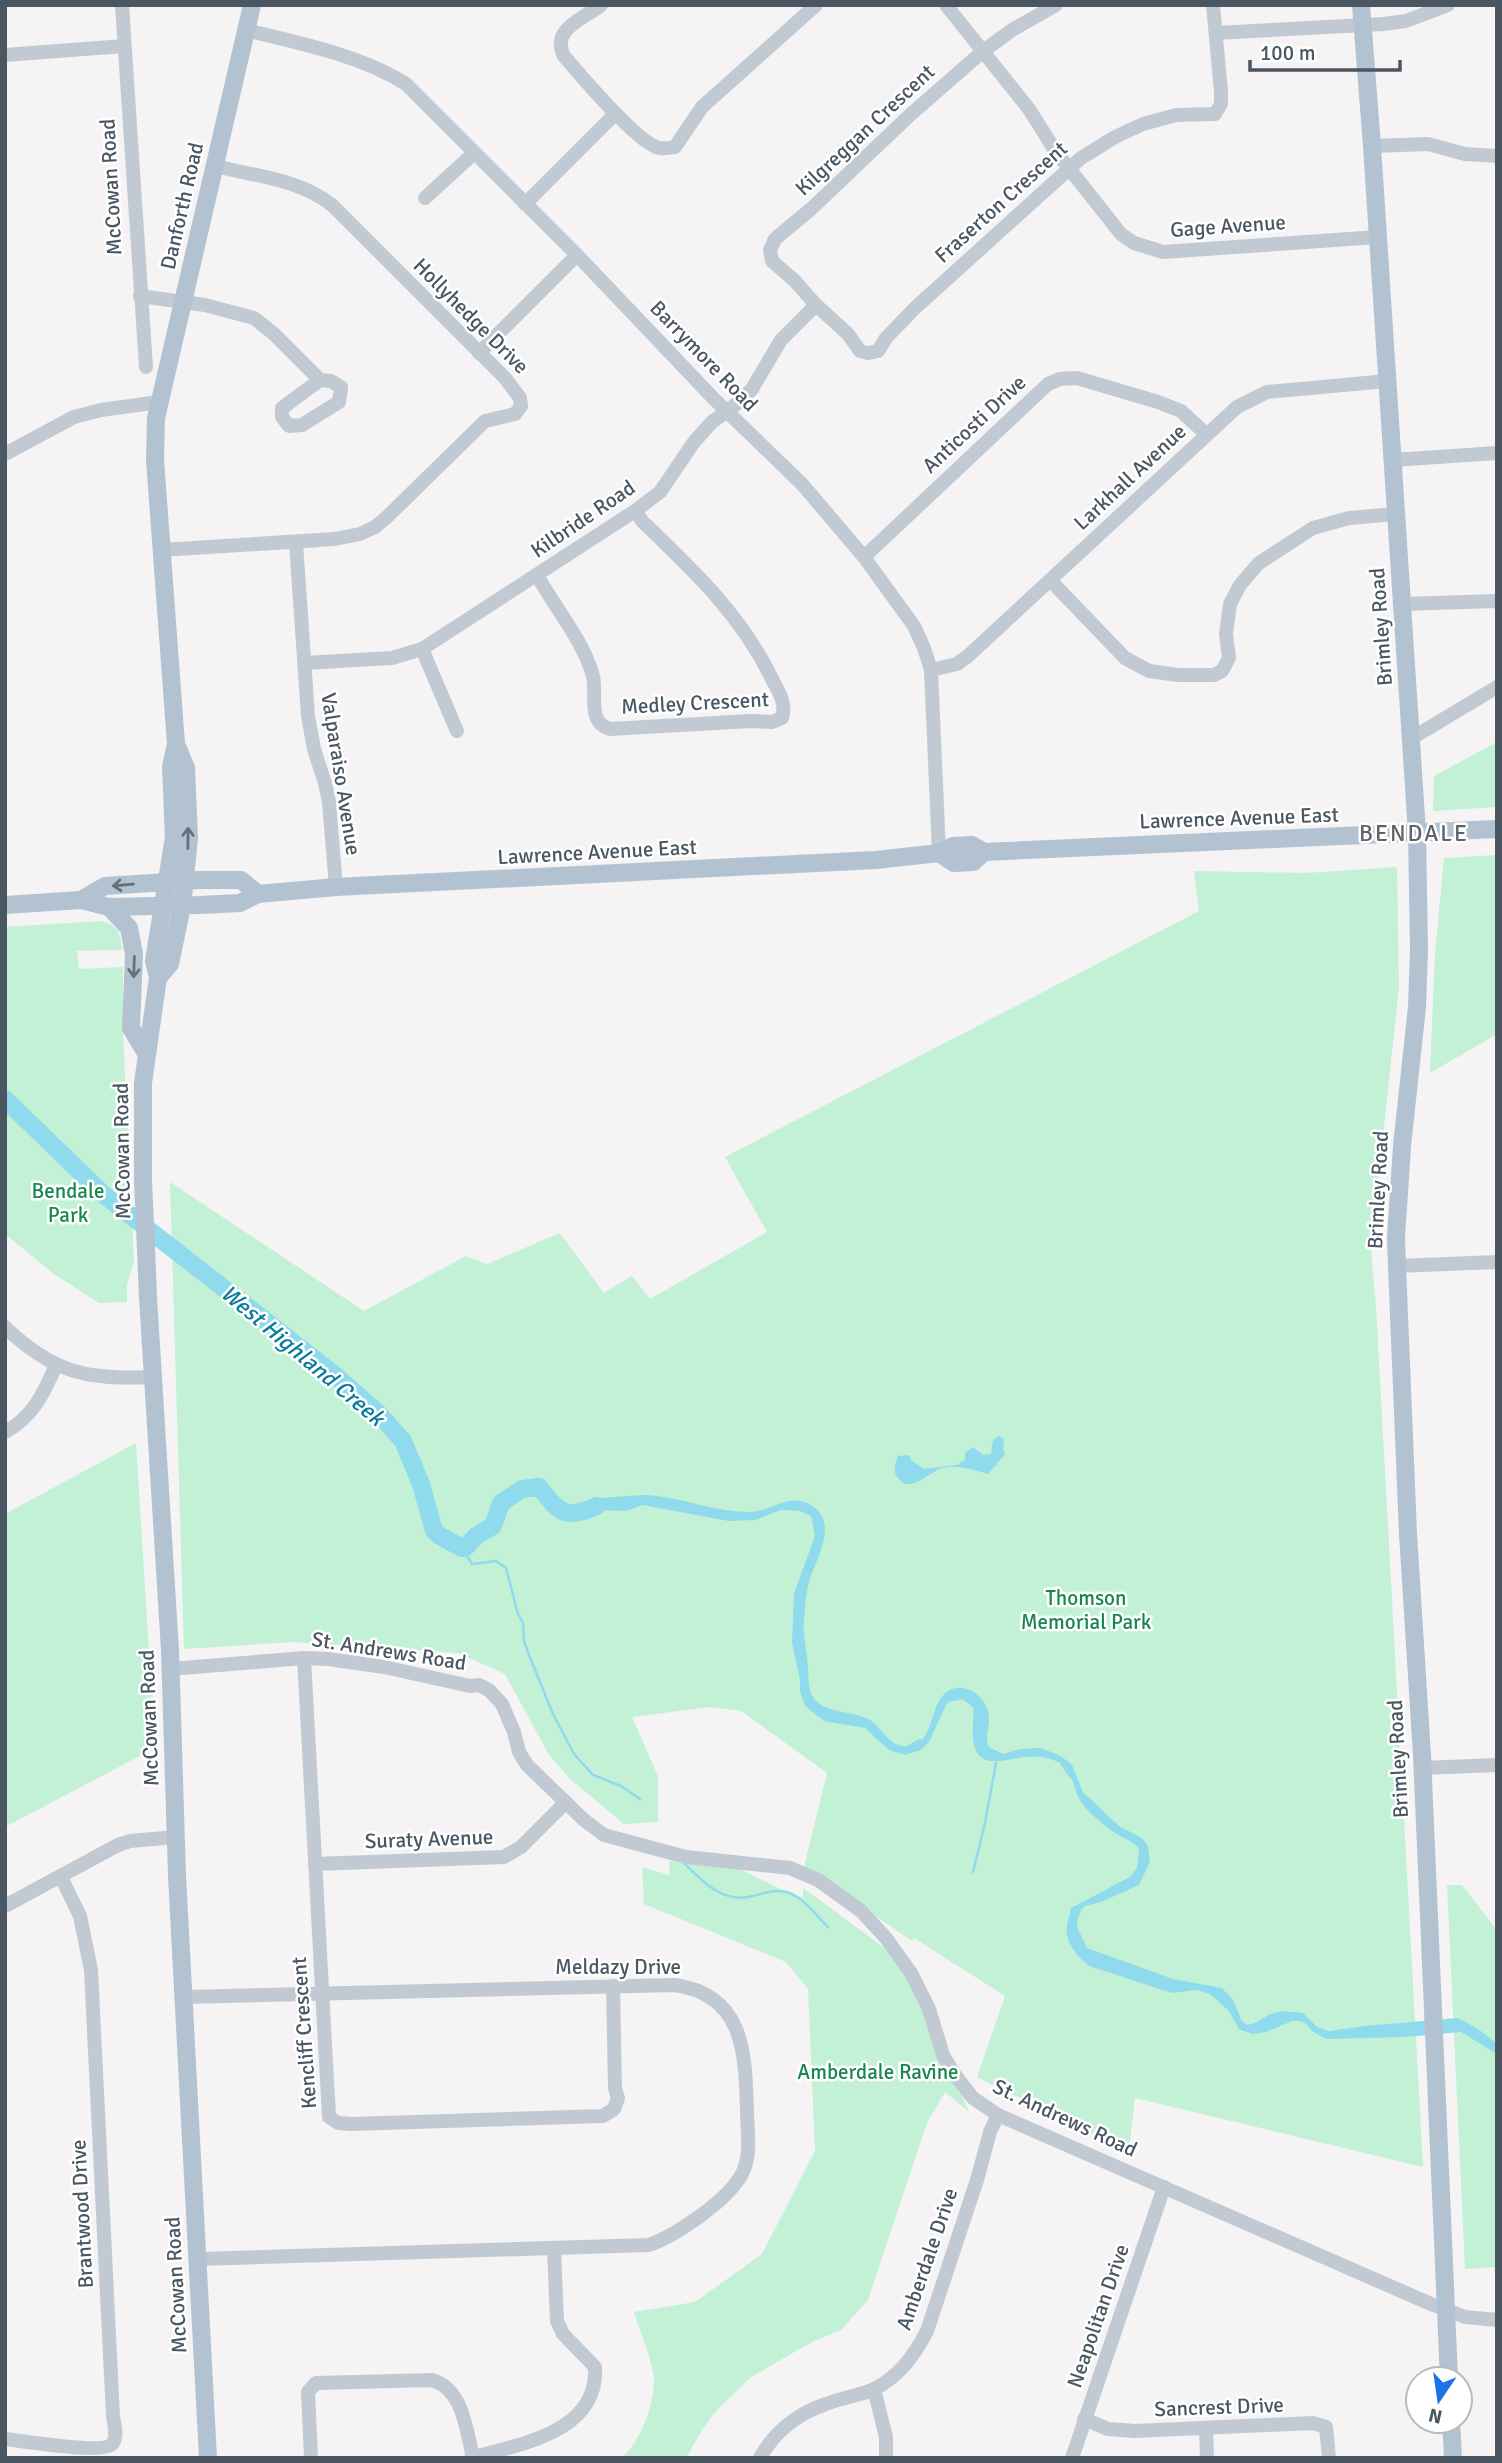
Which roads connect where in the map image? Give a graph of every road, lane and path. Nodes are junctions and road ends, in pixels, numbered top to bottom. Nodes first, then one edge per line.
1 (121, 5) edge
2 (253, 5) edge
3 (601, 5) edge
4 (816, 5) edge
5 (946, 5) edge
6 (1056, 5) edge
7 (1213, 5) edge
8 (1361, 5) edge
9 (1448, 5) edge
10 (1362, 25) junction
11 (246, 30) junction
12 (1216, 33) junction
13 (124, 46) junction
14 (982, 52) junction
15 (5, 55) edge
16 (615, 114) junction
17 (1372, 146) junction
18 (474, 153) junction
19 (1497, 156) edge
20 (215, 166) junction
21 (1069, 168) junction
22 (425, 198) dead end
23 (525, 204) junction
24 (1378, 237) junction
25 (577, 255) junction
26 (140, 296) junction
27 (182, 301) junction
28 (816, 305) junction
29 (479, 353) junction
30 (146, 367) dead end
31 (320, 380) dead end
32 (1387, 381) junction
33 (158, 410) junction
34 (726, 411) junction
35 (1206, 434) junction
36 (1497, 453) edge
37 (5, 454) edge
38 (1393, 460) junction
39 (635, 511) junction
40 (1396, 513) junction
41 (296, 542) junction
42 (162, 550) junction
43 (864, 556) junction
44 (537, 575) junction
45 (1051, 581) junction
46 (1497, 601) edge
47 (1402, 604) junction
48 (422, 649) junction
49 (305, 663) junction
50 (931, 670) junction
51 (1497, 687) edge
52 (457, 731) dead end
53 (1412, 738) junction
54 (1497, 829) edge
55 (1417, 833) junction
56 (939, 853) junction
57 (176, 881) junction
58 (336, 887) junction
59 (258, 894) junction
60 (81, 900) junction
61 (5, 905) edge
62 (173, 906) junction
63 (109, 907) junction
64 (146, 1053) junction
65 (1497, 1262) edge
66 (1397, 1266) junction
67 (5, 1326) edge
68 (56, 1365) junction
69 (152, 1377) junction
70 (5, 1432) edge
71 (304, 1658) junction
72 (170, 1669) junction
73 (1497, 1765) edge
74 (1422, 1768) junction
75 (566, 1802) junction
76 (176, 1837) junction
77 (315, 1864) junction
78 (61, 1877) junction
79 (5, 1906) edge
80 (613, 1986) junction
81 (321, 1994) junction
82 (185, 1997) junction
83 (998, 2115) junction
84 (1164, 2187) junction
85 (554, 2249) junction
86 (198, 2259) junction
87 (1446, 2309) junction
88 (1497, 2320) edge
89 (1448, 2365) edge
90 (874, 2389) junction
91 (1084, 2419) junction
92 (1206, 2428) junction
93 (1452, 2435) edge
94 (5, 2439) edge
95 (472, 2457) edge
96 (208, 2458) edge
97 (311, 2458) edge
98 (760, 2458) edge
99 (886, 2458) edge
100 (1072, 2458) edge
101 (1207, 2458) edge
102 (1329, 2458) edge
103 (1453, 2458) edge

1 - 13 street, McCowan Road
2 - 11 main road, Danforth Road
3 - 16 street
4 - 16 street
5 - 14 street, Gage Avenue
6 - 14 street, Kilgreggan Crescent
7 - 12 street
8 - 10 main road, Brimley Road
9 - 10 street
10 - 12 street
10 - 17 main road, Brimley Road
11 - 18 street, Barrymore Road
11 - 20 main road, Danforth Road
12 - 21 street, Fraserton Crescent
13 - 15 street
13 - 26 street, McCowan Road
14 - 21 street, Gage Avenue
14 - 28 street, Kilgreggan Crescent
16 - 23 street
17 - 19 street
17 - 24 main road, Brimley Road
18 - 22 street
18 - 23 street, Barrymore Road
20 - 27 main road, Danforth Road
20 - 29 street, Hollyhedge Drive
21 - 24 street, Gage Avenue
21 - 28 street, Fraserton Crescent
23 - 25 street, Barrymore Road
24 - 32 main road, Brimley Road
25 - 29 street
25 - 34 street, Barrymore Road
26 - 27 street
26 - 30 street, McCowan Road
27 - 31 street
27 - 33 main road, Danforth Road
28 - 34 street, Kilbride Road
29 - 41 street, Hollyhedge Drive
32 - 35 street, Larkhall Avenue
32 - 38 main road, Brimley Road
33 - 37 street
33 - 42 main road, McCowan Road
34 - 39 street, Kilbride Road
34 - 43 street, Barrymore Road
35 - 43 street, Anticosti Drive
35 - 45 street, Larkhall Avenue
36 - 38 street
38 - 40 main road, Brimley Road
39 - 44 street, Kilbride Road
39 - 44 street, Medley Crescent
40 - 45 street
40 - 47 main road, Brimley Road
41 - 42 street, Hollyhedge Drive
41 - 49 street, Valparaiso Avenue
42 - 57 main road, McCowan Road
43 - 50 street, Barrymore Road
44 - 48 street, Kilbride Road
45 - 50 street, Larkhall Avenue
46 - 47 street
47 - 53 main road, Brimley Road
48 - 49 street, Kilbride Road
48 - 52 street
49 - 58 street, Valparaiso Avenue
50 - 56 street, Barrymore Road
51 - 53 street
53 - 55 main road, Brimley Road
54 - 55 main road, Lawrence Avenue East
55 - 56 main road, Lawrence Avenue East
55 - 66 main road, Brimley Road
56 - 58 main road, Lawrence Avenue East
57 - 59 main road, Lawrence Avenue East
57 -> 60 main road, Lawrence Avenue East
57 - 62 main road, McCowan Road
58 - 59 main road, Lawrence Avenue East
59 - 62 main road, Lawrence Avenue East
60 - 61 main road, Lawrence Avenue East
60 - 63 main road, Lawrence Avenue East
62 - 63 main road, Lawrence Avenue East
62 - 64 main road, McCowan Road
63 -> 64 main road
64 - 69 main road, McCowan Road
65 - 66 street
66 - 74 main road, Brimley Road
67 - 68 street
68 - 69 street
68 - 70 street
69 - 72 main road, McCowan Road
71 - 72 street, St. Andrews Road
71 - 75 street, St. Andrews Road
71 - 77 street, Kencliff Crescent
72 - 76 main road, McCowan Road
73 - 74 street
74 - 87 main road, Brimley Road
75 - 77 street, Suraty Avenue
75 - 83 street, St. Andrews Road
76 - 78 street
76 - 82 main road, McCowan Road
77 - 81 street, Kencliff Crescent
78 - 79 street
78 - 94 street, Brantwood Drive
80 - 81 street, Meldazy Drive
80 - 81 street, Kencliff Crescent
80 - 85 street, Meldazy Drive
81 - 82 street, Meldazy Drive
82 - 86 main road, McCowan Road
83 - 84 street, St. Andrews Road
83 - 90 street, Amberdale Drive
84 - 87 street, St. Andrews Road
84 - 91 street, Neapolitan Drive
85 - 86 street, Meldazy Drive
85 - 95 street
86 - 96 main road, McCowan Road
87 - 88 street, St. Andrews Road
87 - 89 main road, Brimley Road
90 - 98 street, Amberdale Drive
90 - 99 street
91 - 92 street, Sancrest Drive
91 - 100 street, Neapolitan Drive
92 - 101 street
92 - 102 street, Sancrest Drive
93 - 103 main road
95 - 97 street

